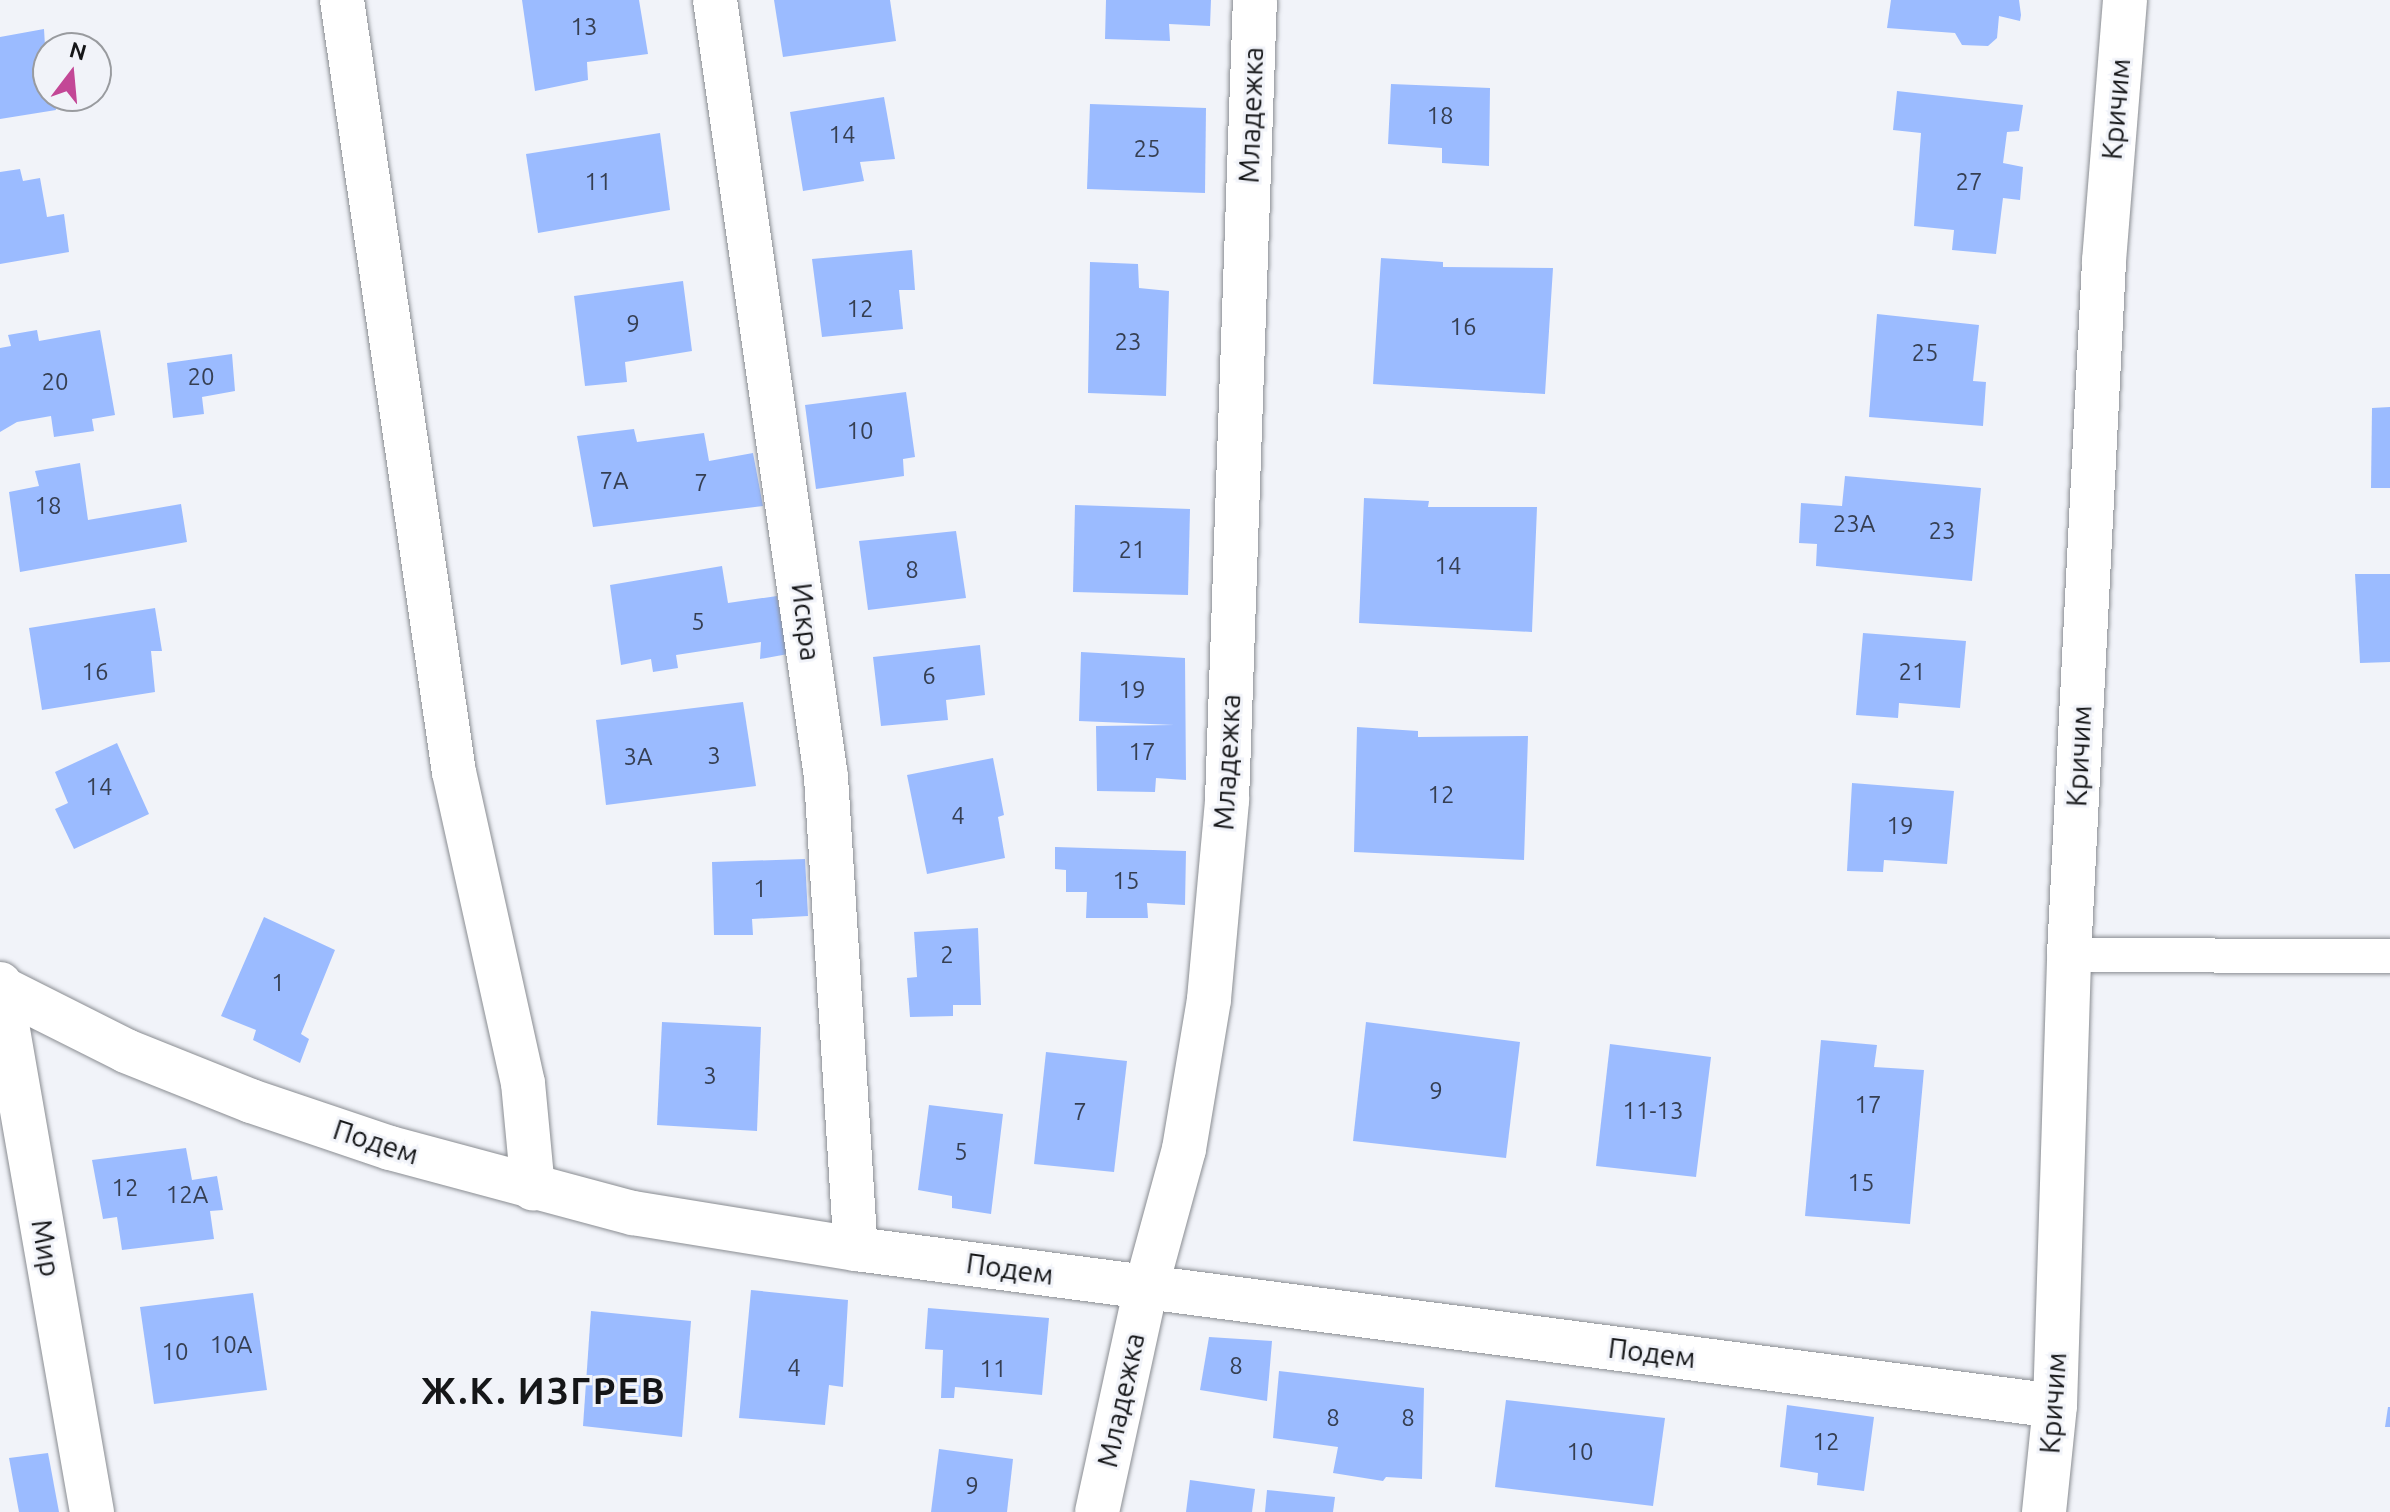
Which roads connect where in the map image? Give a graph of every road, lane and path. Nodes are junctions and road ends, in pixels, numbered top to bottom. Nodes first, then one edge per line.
1 (342, 0) edge
2 (715, 0) edge
3 (1255, 0) edge
4 (2125, 0) edge
5 (2069, 955) junction
6 (2390, 956) edge
7 (0, 986) edge
8 (533, 1189) junction
9 (856, 1249) junction
10 (1146, 1288) junction
11 (2055, 1406) junction
12 (92, 1512) edge
13 (1097, 1512) edge
14 (2044, 1512) edge

1 - 8 street
2 - 9 street, Искра
3 - 10 street, Младежка
4 - 5 street, Кричим
5 - 6 lane
5 - 11 street, Кричим
7 - 8 street, Подем
7 - 12 street, Мир
8 - 9 street, Подем
9 - 10 street, Подем
10 - 11 street, Подем
10 - 13 street, Младежка
11 - 14 street, Кричим

